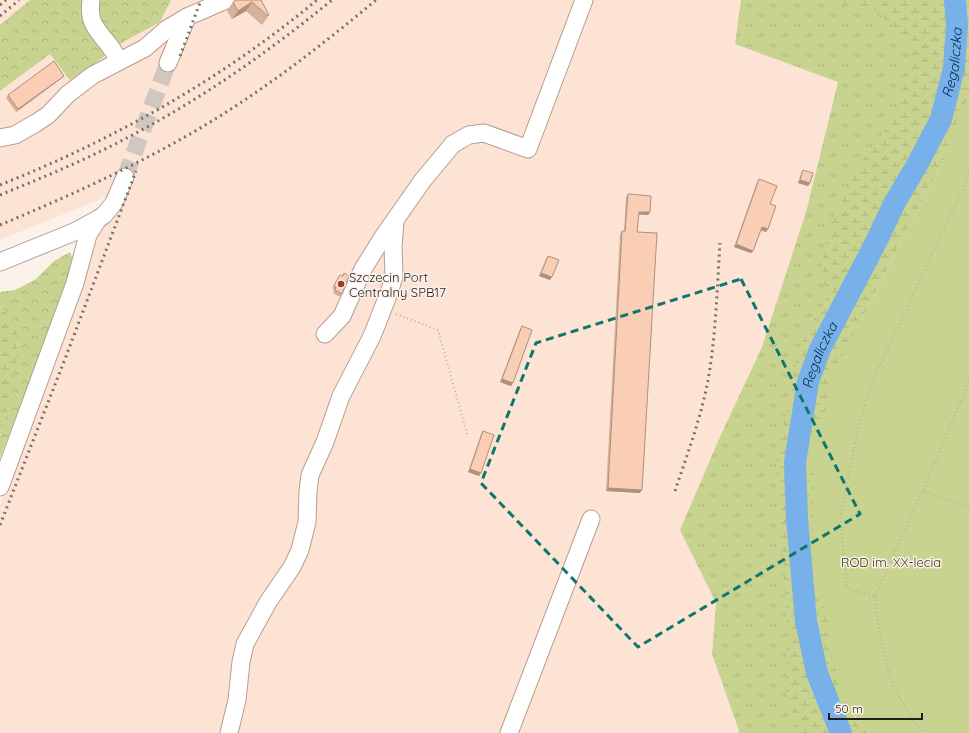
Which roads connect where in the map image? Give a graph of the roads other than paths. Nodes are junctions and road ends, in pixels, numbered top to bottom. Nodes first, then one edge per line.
1 (91, 0) edge
2 (226, 0) edge
3 (584, 0) edge
4 (187, 17) junction
5 (118, 61) junction
6 (168, 63) tunnel mouth
7 (0, 138) edge
8 (125, 177) tunnel mouth
9 (98, 220) junction
10 (395, 220) junction
11 (0, 262) edge
12 (325, 334) dead end
13 (0, 487) edge
14 (591, 519) dead end
15 (229, 733) edge
16 (509, 733) edge

1 - 5 lane
2 - 4 lane
3 - 10 lane
4 - 5 lane
4 - 6 lane
5 - 7 lane
8 - 9 lane
9 - 11 lane
9 - 13 lane
10 - 12 lane
10 - 15 lane
14 - 16 lane

